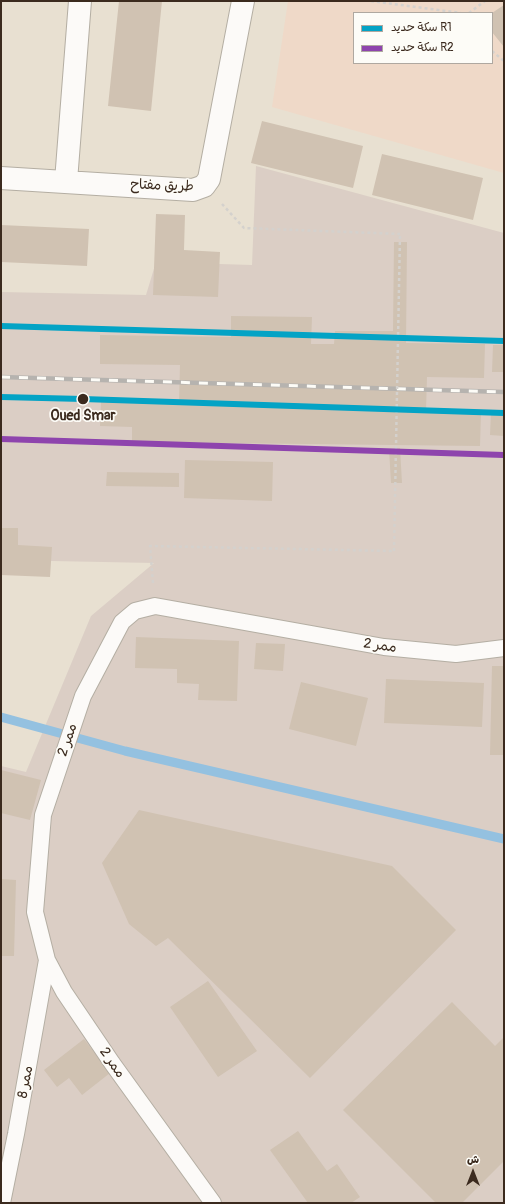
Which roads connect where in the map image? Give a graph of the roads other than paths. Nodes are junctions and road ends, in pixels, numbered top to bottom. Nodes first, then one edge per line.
1 (80, 1) edge
2 (243, 1) edge
3 (1, 178) edge
4 (66, 181) junction
5 (504, 648) edge
6 (47, 960) junction
7 (2, 1203) edge
8 (213, 1203) edge

1 - 4 street
2 - 4 street, طريق مفتاح
3 - 4 street, طريق مفتاح
5 - 6 lane, ممر 2
6 - 7 lane, ممر 8
6 - 8 lane, ممر 2

